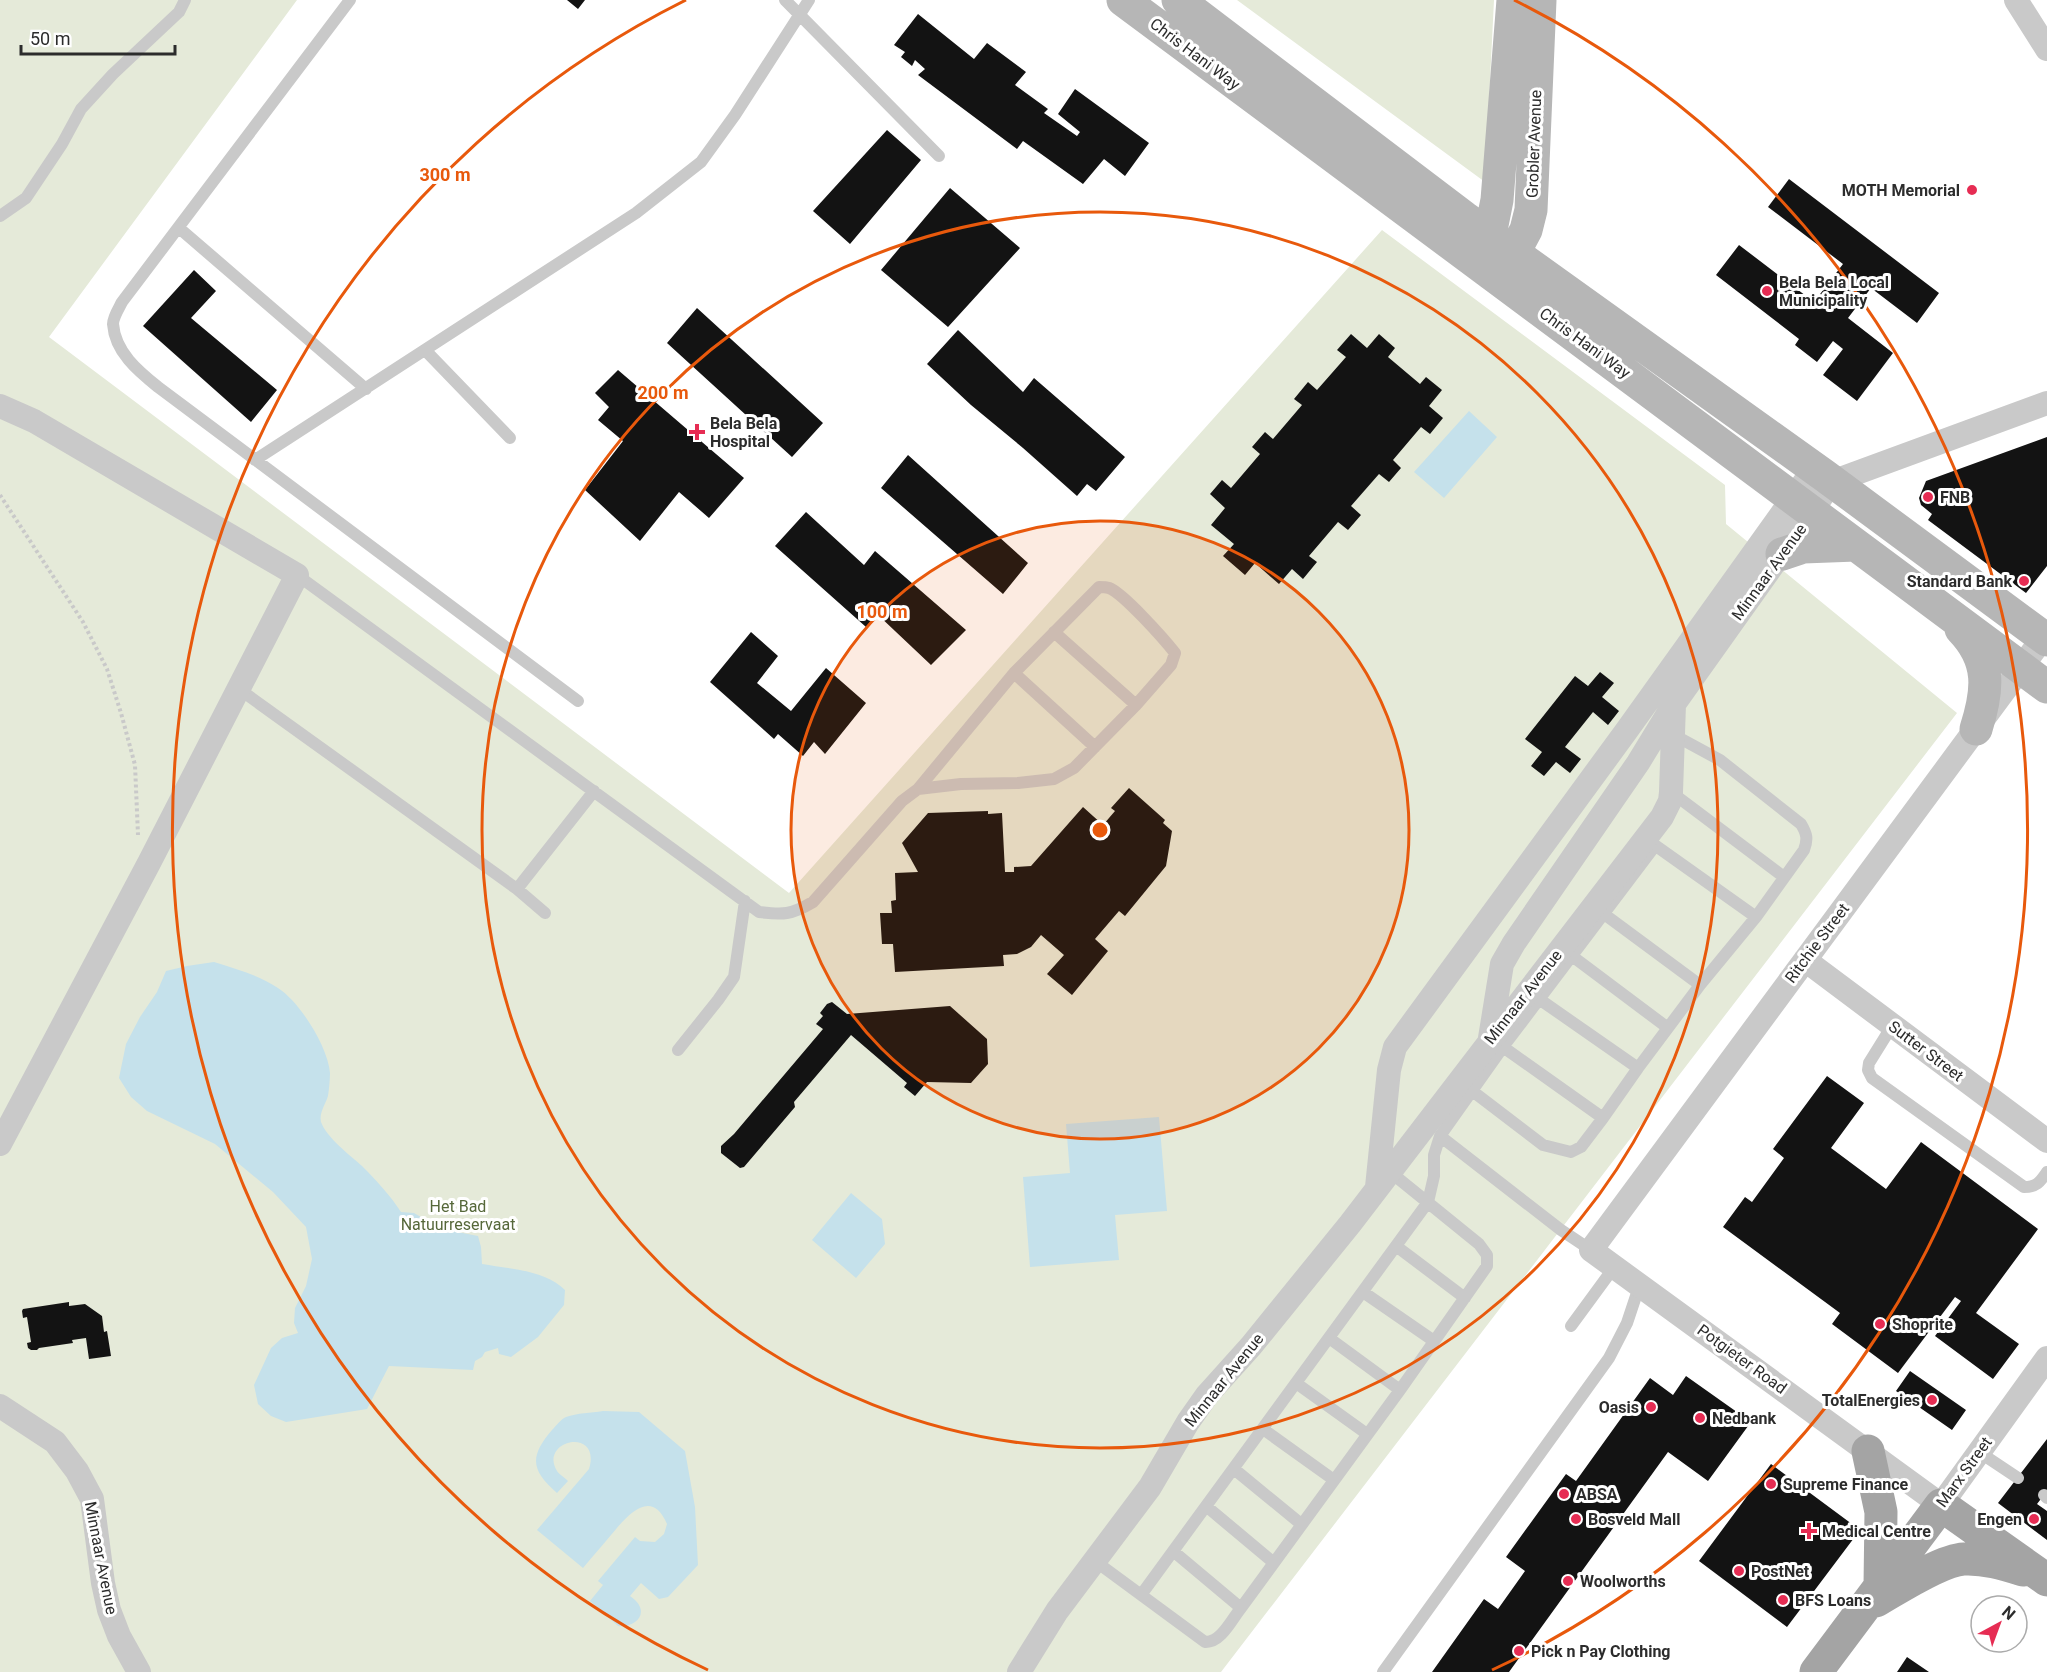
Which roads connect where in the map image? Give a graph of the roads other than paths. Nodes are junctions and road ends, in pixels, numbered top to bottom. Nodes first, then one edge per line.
1 (185, 0) edge
2 (350, 0) edge
3 (785, 0) edge
4 (809, 0) edge
5 (1123, 0) edge
6 (1178, 0) edge
7 (1513, 0) edge
8 (1540, 0) edge
9 (2016, 0) edge
10 (800, 13) junction
11 (2047, 49) edge
12 (1286, 81) junction
13 (1267, 107) junction
14 (939, 156) dead end
15 (0, 216) edge
16 (179, 228) junction
17 (1495, 258) junction
18 (425, 350) junction
19 (366, 388) junction
20 (2047, 403) edge
21 (0, 405) edge
22 (510, 438) dead end
23 (255, 460) junction
24 (1823, 475) junction
25 (1803, 505) junction
26 (1856, 545) junction
27 (1782, 554) junction
28 (297, 575) junction
29 (1942, 608) junction
30 (1054, 632) junction
31 (2046, 637) edge
32 (1014, 673) junction
33 (2034, 677) edge
34 (239, 689) junction
35 (578, 701) dead end
36 (1674, 704) junction
37 (1136, 705) junction
38 (1976, 729) junction
39 (1672, 734) junction
40 (1095, 747) junction
41 (918, 789) junction
42 (594, 791) junction
43 (1671, 792) junction
44 (1650, 842) junction
45 (1784, 877) junction
46 (516, 889) junction
47 (745, 901) junction
48 (545, 913) dead end
49 (1604, 914) junction
50 (1756, 917) junction
51 (1572, 956) junction
52 (1805, 960) junction
53 (1700, 985) junction
54 (1539, 999) junction
55 (1892, 1026) junction
56 (1668, 1028) junction
57 (1496, 1044) junction
58 (678, 1050) dead end
59 (1638, 1068) junction
60 (1471, 1090) junction
61 (1603, 1118) junction
62 (1440, 1136) junction
63 (2047, 1141) edge
64 (0, 1144) edge
65 (2047, 1172) edge
66 (1383, 1179) junction
67 (2043, 1187) edge
68 (1428, 1202) junction
69 (1396, 1246) junction
70 (1591, 1250) junction
71 (1615, 1266) junction
72 (1640, 1284) junction
73 (1363, 1292) junction
74 (1465, 1298) junction
75 (1571, 1326) dead end
76 (1329, 1338) junction
77 (1434, 1341) junction
78 (2047, 1358) edge
79 (1296, 1383) junction
80 (1400, 1390) junction
81 (0, 1406) edge
82 (1263, 1429) junction
83 (1367, 1434) junction
84 (1868, 1451) junction
85 (1979, 1452) junction
86 (1234, 1468) junction
87 (2018, 1478) dead end
88 (1334, 1480) junction
89 (1941, 1505) junction
90 (1206, 1506) junction
91 (1301, 1524) junction
92 (1173, 1551) junction
93 (1095, 1561) junction
94 (1274, 1563) junction
95 (2043, 1577) edge
96 (1141, 1595) junction
97 (1871, 1598) junction
98 (1241, 1608) junction
99 (139, 1672) edge
100 (1019, 1672) edge
101 (1383, 1672) edge
102 (1816, 1672) edge

1 - 15 lane
2 - 16 lane
3 - 10 lane
4 - 10 lane
5 - 13 main road, Chris Hani Way
6 - 12 main road, Chris Hani Way
7 - 17 main road, Grobler Avenue
8 - 17 main road, Grobler Avenue
9 - 11 street
10 - 14 lane
10 - 18 lane
12 - 13 main road
12 - 17 main road, Chris Hani Way
13 - 17 main road, Chris Hani Way
16 - 19 lane
16 - 23 lane
17 - 24 main road, Chris Hani Way
17 - 25 main road, Chris Hani Way
18 - 19 lane
18 - 22 lane
19 - 23 lane
20 - 24 street
21 - 28 street
23 - 35 lane
24 - 25 street, Minnaar Avenue
24 - 31 main road, Chris Hani Way
25 - 26 main road, Chris Hani Way
25 - 27 street, Minnaar Avenue
25 - 66 street
26 - 27 main road
26 - 29 main road, Chris Hani Way
27 - 36 street, Minnaar Avenue
28 - 34 street
28 - 42 lane
29 - 33 main road, Chris Hani Way
29 - 38 main road
30 - 32 lane
30 - 37 lane
30 - 37 lane
31 - 33 street, Ritchie Street
32 - 40 lane
32 - 41 lane
33 - 38 street, Ritchie Street
34 - 46 lane
34 - 64 street
36 - 39 street, Minnaar Avenue
36 - 57 street
37 - 40 lane
38 - 52 street, Ritchie Street
39 - 43 street, Minnaar Avenue
39 - 45 lane
40 - 41 lane
41 - 47 lane
42 - 46 lane
42 - 47 lane
43 - 44 street, Minnaar Avenue
43 - 45 lane
44 - 49 lane
44 - 50 lane
44 - 57 street, Minnaar Avenue
45 - 50 lane
46 - 48 lane
47 - 58 lane
49 - 51 lane
49 - 53 lane
50 - 53 lane
51 - 54 lane
51 - 56 lane
52 - 55 street, Sutter Street
52 - 70 street, Ritchie Street
53 - 56 lane
54 - 57 lane
54 - 59 lane
55 - 63 street, Sutter Street
55 - 67 lane
56 - 59 lane
57 - 60 lane
57 - 61 lane
57 - 66 street, Minnaar Avenue
59 - 61 lane
60 - 61 lane
60 - 62 lane
62 - 68 lane
62 - 70 lane, Potgieter Road
65 - 67 lane
66 - 68 lane
66 - 93 street, Minnaar Avenue
68 - 69 lane
68 - 74 lane
69 - 73 lane
69 - 74 lane
70 - 71 street, Potgieter Road
71 - 72 street, Potgieter Road
71 - 75 lane
72 - 84 street, Potgieter Road
72 - 101 lane
73 - 76 lane
73 - 77 lane
74 - 77 lane
76 - 79 lane
76 - 80 lane
77 - 80 lane
78 - 85 street, Marx Street
79 - 82 lane
79 - 83 lane
80 - 83 lane
81 - 99 street, Minnaar Avenue
82 - 86 lane
82 - 88 lane
83 - 88 lane
84 - 89 street, Potgieter Road
84 - 97 main road
85 - 87 lane
85 - 89 street, Marx Street
86 - 90 lane
86 - 91 lane
88 - 91 lane
89 - 95 main road, Potgieter Road
89 - 97 main road, Marx Street
90 - 92 lane
90 - 94 lane
91 - 94 lane
92 - 96 lane
92 - 98 lane
93 - 96 lane
93 - 100 street, Minnaar Avenue
94 - 98 lane
95 - 97 main road
96 - 98 lane
97 - 102 main road, Marx Street

